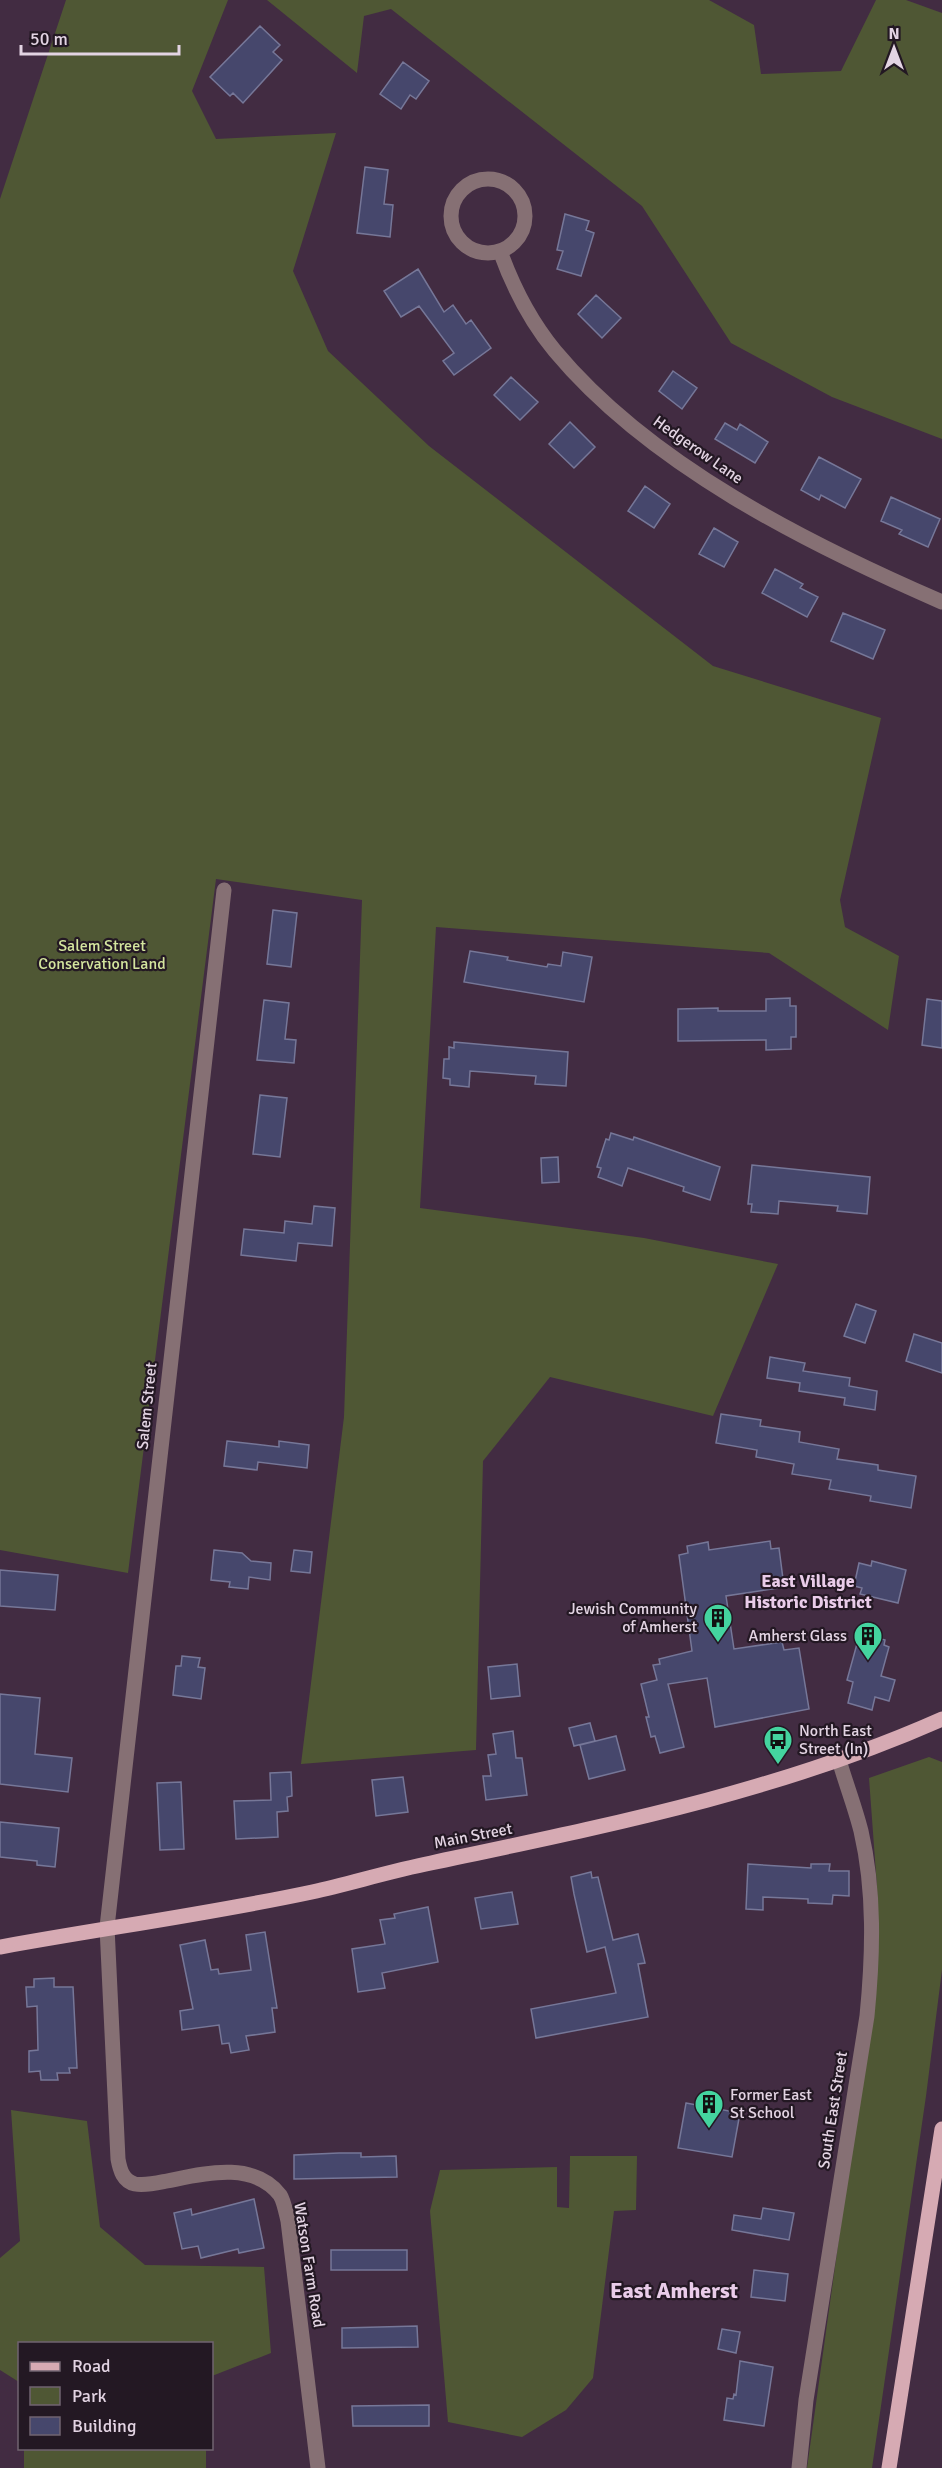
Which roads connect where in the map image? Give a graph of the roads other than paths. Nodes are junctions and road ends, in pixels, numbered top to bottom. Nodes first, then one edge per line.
1 (501, 251) junction
2 (942, 602) edge
3 (224, 890) dead end
4 (942, 1719) edge
5 (838, 1760) junction
6 (107, 1927) junction
7 (0, 1947) edge
8 (942, 2129) edge
9 (318, 2468) edge
10 (799, 2468) edge
11 (890, 2468) edge

1 - 1 street
1 - 2 street, Hedgerow Lane
3 - 6 street, Salem Street
4 - 5 main road, Main Street
5 - 6 main road, Main Street
5 - 10 street, South East Street
6 - 7 main road, Main Street
6 - 9 street, Watson Farm Road
8 - 11 main road

